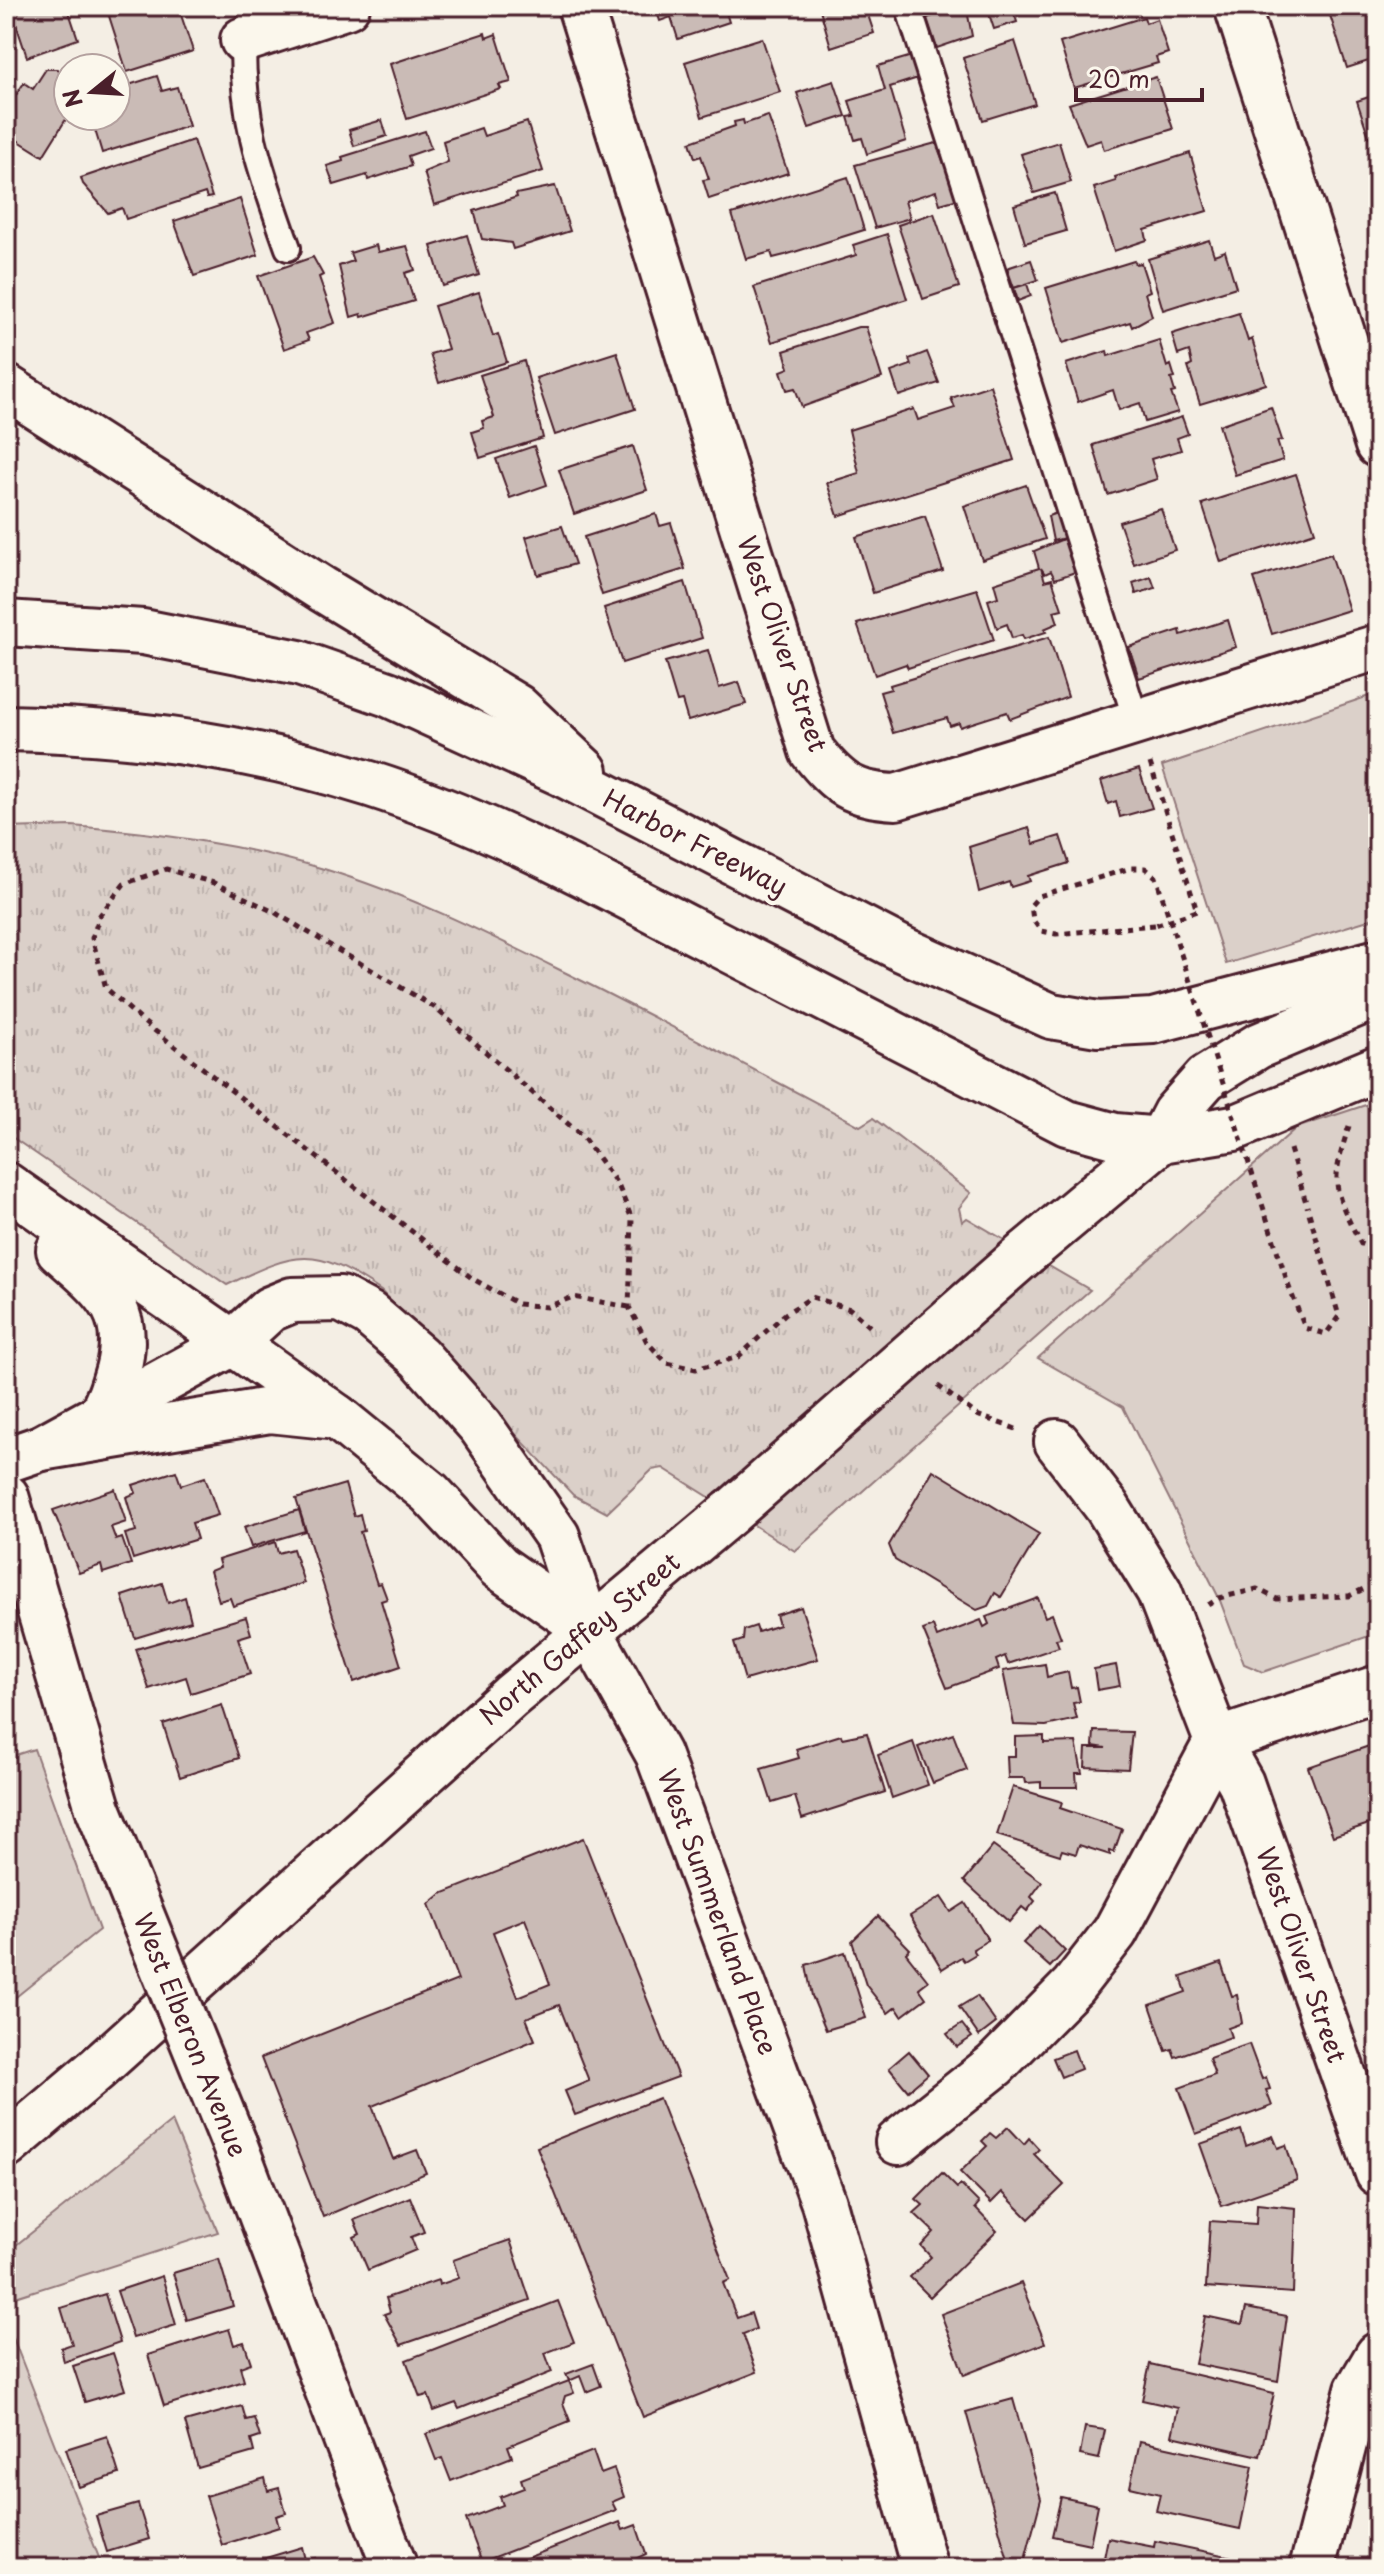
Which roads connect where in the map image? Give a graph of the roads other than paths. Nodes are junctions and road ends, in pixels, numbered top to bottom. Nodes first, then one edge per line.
1 (347, 6) edge
2 (580, 6) edge
3 (908, 6) edge
4 (1246, 9) edge
5 (250, 27) edge
6 (288, 248) dead end
7 (6, 387) edge
8 (1378, 445) edge
9 (6, 623) edge
10 (1378, 647) edge
11 (1137, 723) junction
12 (6, 728) edge
13 (621, 806) junction
14 (1378, 962) edge
15 (1378, 995) edge
16 (1378, 1068) edge
17 (1161, 1140) junction
18 (6, 1185) edge
19 (6, 1203) edge
20 (233, 1343) junction
21 (99, 1417) junction
22 (337, 1417) junction
23 (1057, 1442) road end
24 (24, 1454) edge
25 (6, 1496) edge
26 (589, 1630) junction
27 (1378, 1688) edge
28 (1217, 1741) junction
29 (898, 2142) dead end
30 (6, 2146) edge
31 (1378, 2173) edge
32 (1378, 2355) edge
33 (395, 2568) edge
34 (925, 2568) edge
35 (1312, 2568) edge

1 - 5 main road
2 - 11 main road, West Oliver Street
3 - 11 lane
4 - 8 main road
5 - 6 lane
7 - 13 main road
9 - 13 main road, Harbor Freeway
10 - 11 main road, West Oliver Street
12 - 17 main road
13 - 14 main road, Harbor Freeway
15 - 17 main road, North Gaffey Street
16 - 17 main road
17 - 26 main road, North Gaffey Street, bridge
18 - 20 main road
19 - 21 main road
20 - 21 main road
20 - 22 main road, West Summerland Place
20 - 26 main road, West Summerland Place
21 - 24 main road
22 - 24 main road
22 - 26 main road, West Summerland Place
23 - 28 main road, West Oliver Street
25 - 33 main road, West Elberon Avenue, bridge
26 - 30 main road, North Gaffey Street
26 - 34 main road, West Summerland Place
27 - 28 main road
28 - 29 main road
28 - 31 main road, West Oliver Street
32 - 35 main road

